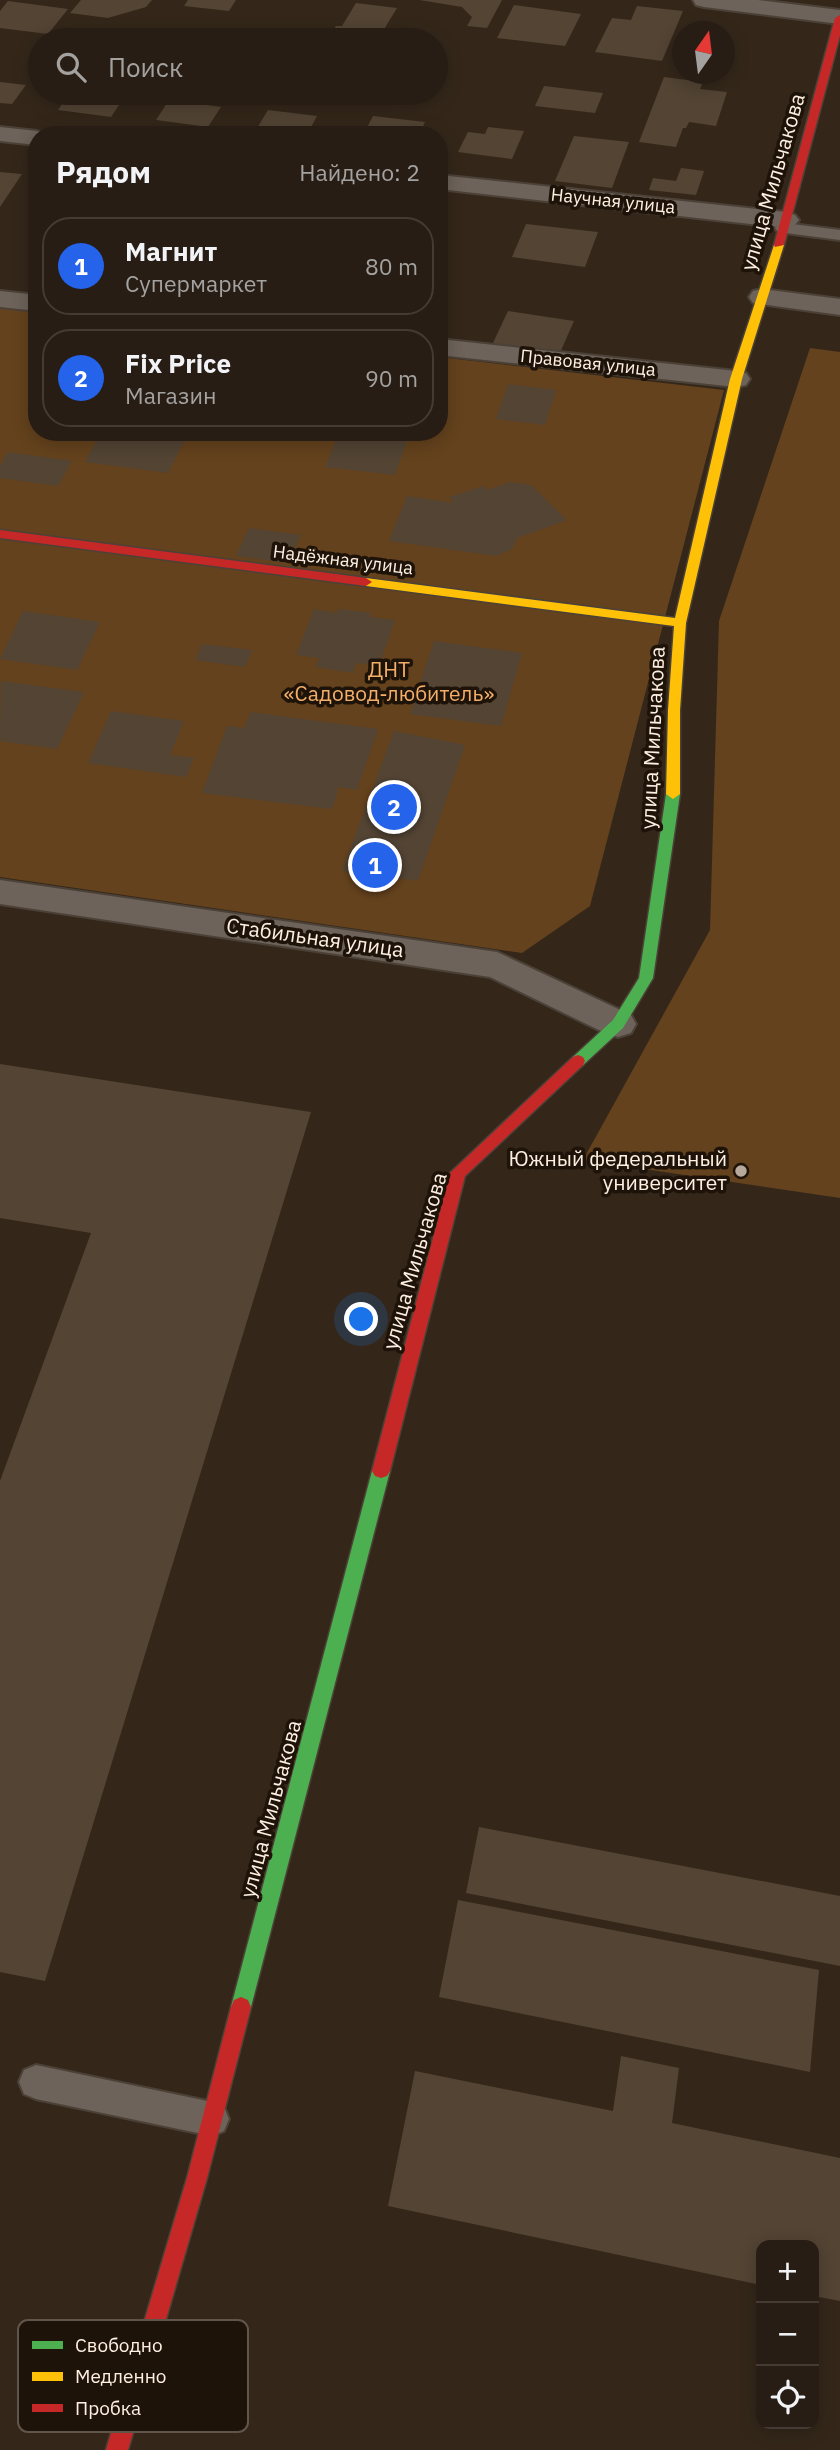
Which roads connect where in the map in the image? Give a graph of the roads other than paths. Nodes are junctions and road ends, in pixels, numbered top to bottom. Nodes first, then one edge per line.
1 (704, 0) edge
2 (840, 17) edge
3 (0, 134) edge
4 (28, 137) edge
5 (448, 183) edge
6 (785, 224) junction
7 (840, 235) edge
8 (762, 297) junction
9 (0, 299) edge
10 (28, 302) edge
11 (840, 307) edge
12 (448, 348) edge
13 (736, 379) junction
14 (0, 534) edge
15 (680, 623) junction
16 (0, 891) edge
17 (618, 1024) junction
18 (36, 2082) dead end
19 (212, 2119) junction
20 (154, 2320) edge
21 (122, 2432) edge
22 (117, 2450) edge

1 - 2 street
2 - 6 street, улица Мильчакова
3 - 4 street
5 - 6 street, Научная улица
6 - 7 lane
6 - 8 street, улица Мильчакова
8 - 11 street
8 - 13 street, улица Мильчакова
9 - 10 street
12 - 13 street, Правовая улица
13 - 15 street, улица Мильчакова
14 - 15 street, Надёжная улица
15 - 17 street, улица Мильчакова
16 - 17 street, Стабильная улица
17 - 19 street, улица Мильчакова
18 - 19 lane
19 - 20 street, улица Мильчакова
21 - 22 street, улица Мильчакова

